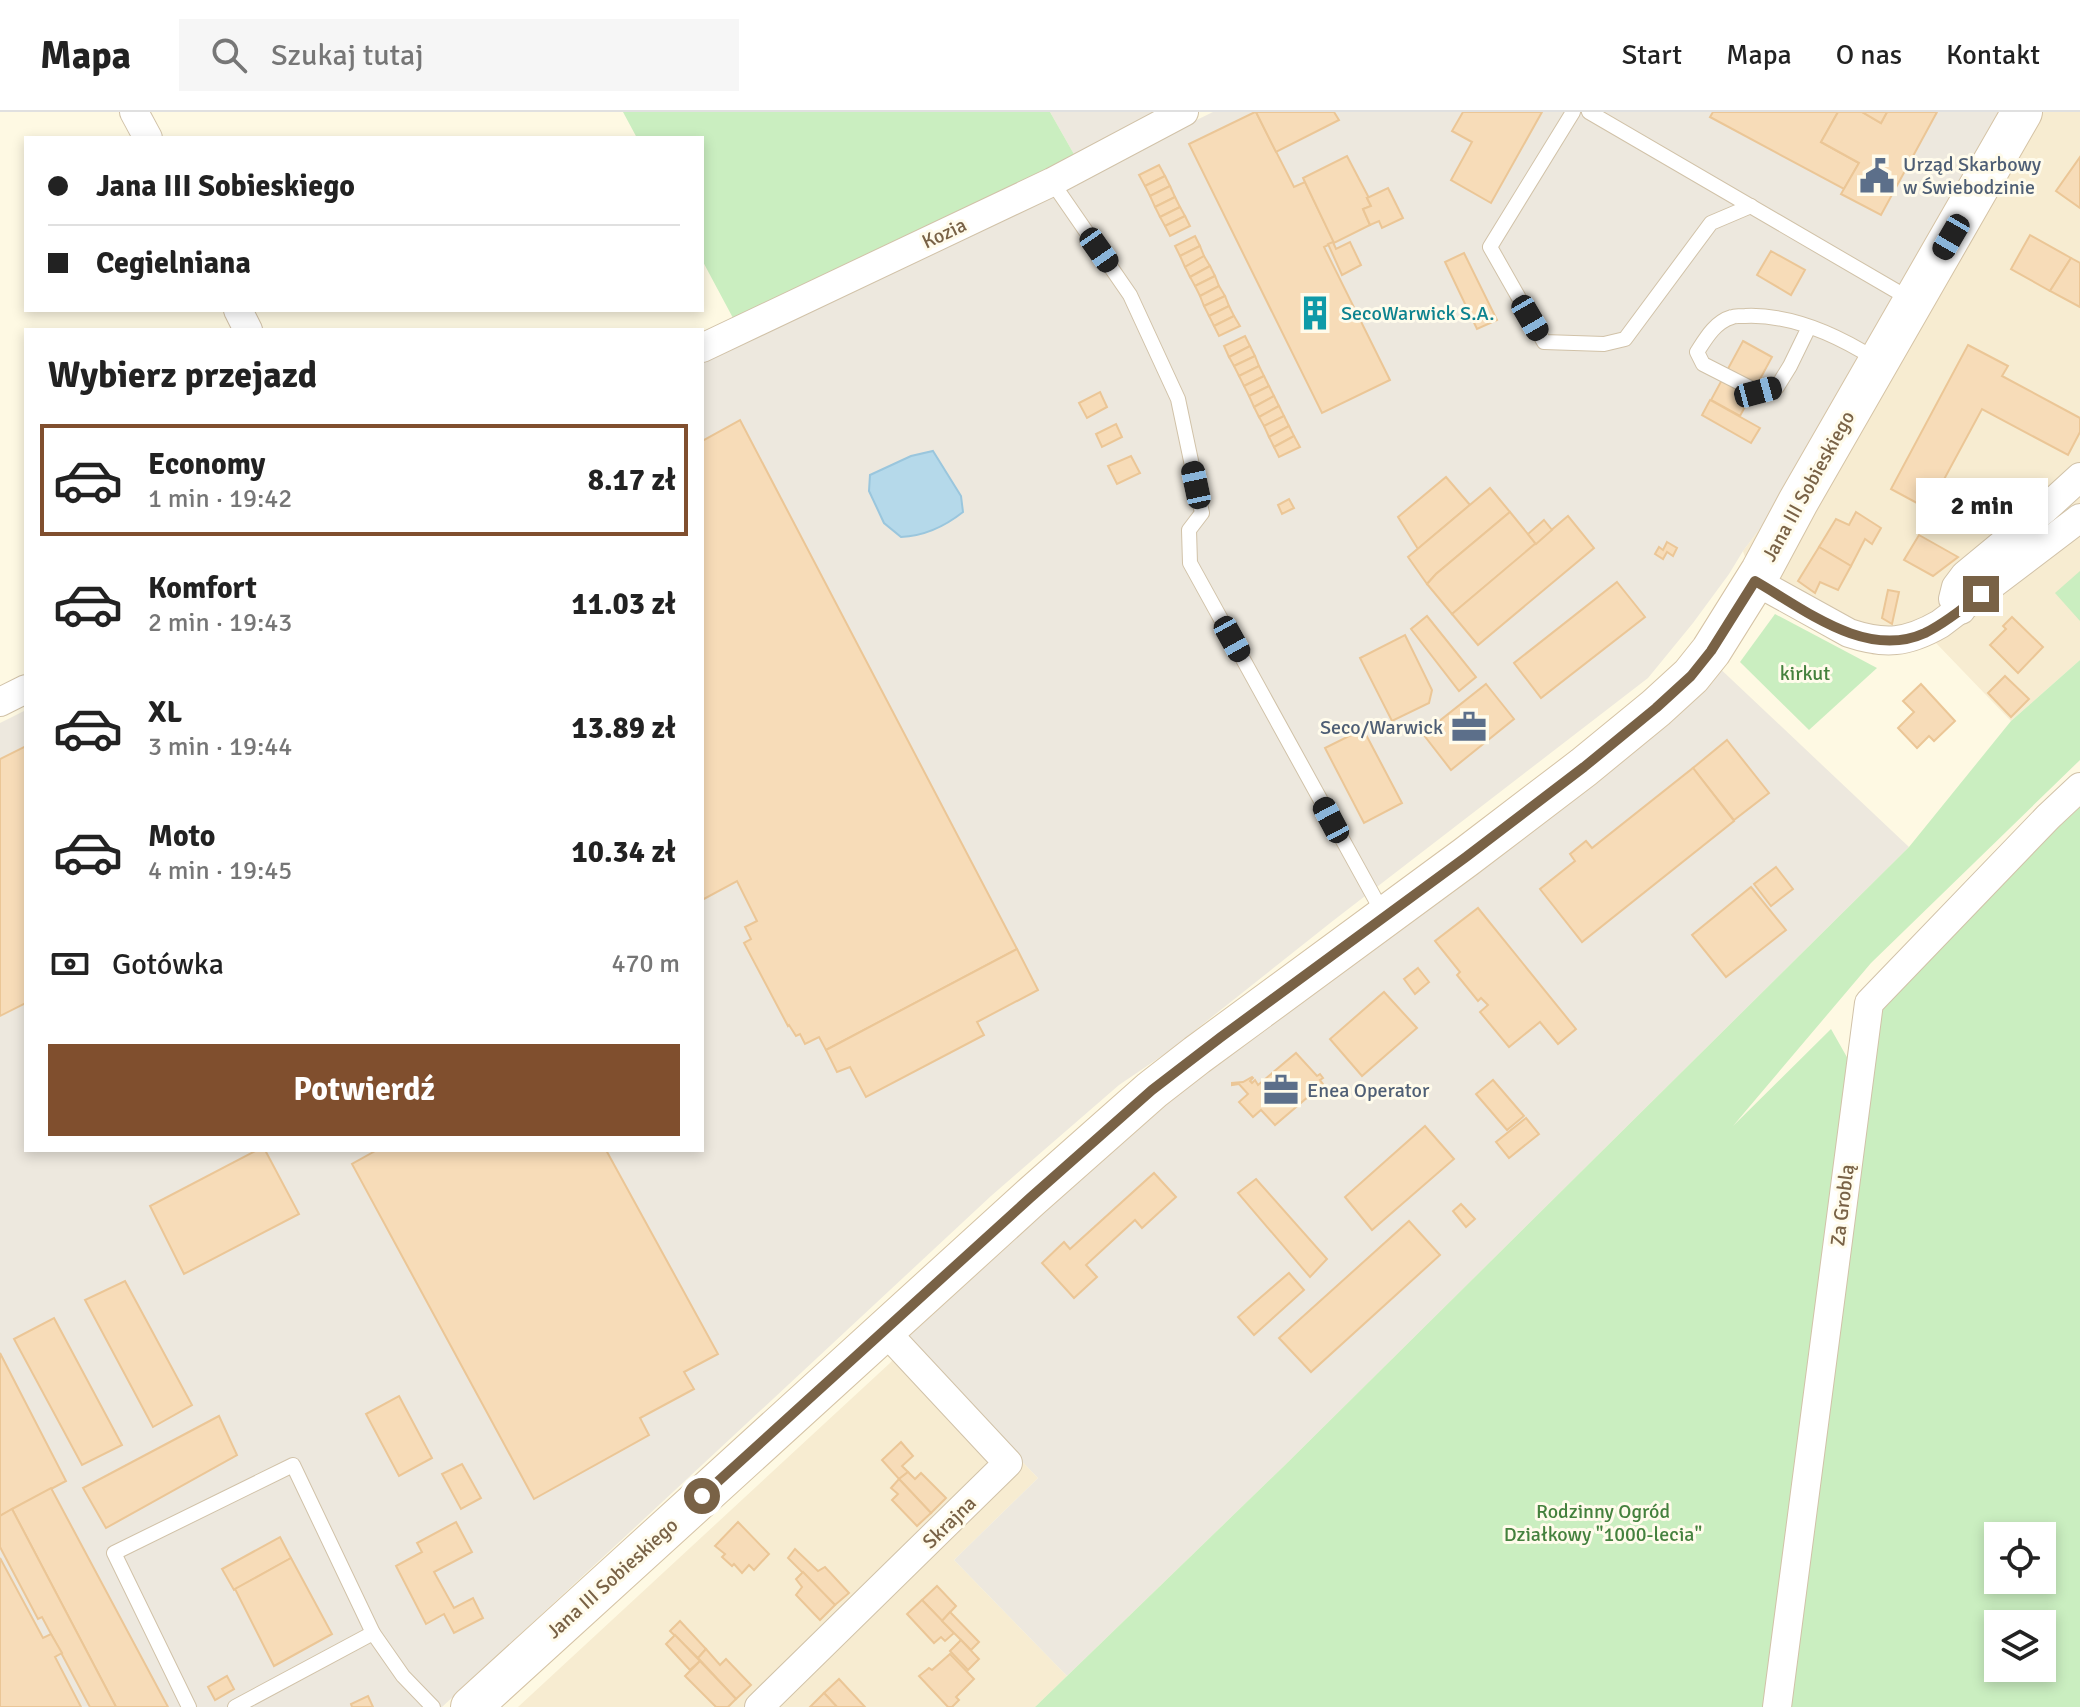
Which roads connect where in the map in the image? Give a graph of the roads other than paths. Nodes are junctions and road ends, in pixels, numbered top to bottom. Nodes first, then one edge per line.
1 (134, 112) edge
2 (1184, 112) edge
3 (1573, 112) edge
4 (1589, 112) edge
5 (2022, 112) edge
6 (147, 136) edge
7 (1052, 182) junction
8 (1751, 206) junction
9 (1914, 301) junction
10 (1809, 327) junction
11 (704, 347) edge
12 (1879, 361) junction
13 (2080, 477) edge
14 (2080, 518) edge
15 (1755, 581) junction
16 (1961, 610) junction
17 (24, 690) edge
18 (0, 702) edge
19 (2080, 787) edge
20 (1384, 916) junction
21 (884, 1330) junction
22 (373, 1633) junction
23 (189, 1707) edge
24 (235, 1707) edge
25 (433, 1707) edge
26 (471, 1707) edge
27 (759, 1707) edge
28 (1777, 1707) edge

1 - 6 street
2 - 7 street, Kozia
3 - 8 lane
4 - 8 lane
5 - 9 street, Jana III Sobieskiego
7 - 11 street, Kozia
7 - 20 lane
8 - 9 lane
9 - 12 street, Jana III Sobieskiego
10 - 10 lane
10 - 12 lane
12 - 15 street, Jana III Sobieskiego
13 - 16 street
14 - 16 street
15 - 16 street
15 - 20 street, Jana III Sobieskiego
17 - 18 street
19 - 28 street, Za Groblą
20 - 21 street, Jana III Sobieskiego
21 - 26 street, Jana III Sobieskiego
21 - 27 street, Skrajna
22 - 23 lane
22 - 24 lane
22 - 25 lane

